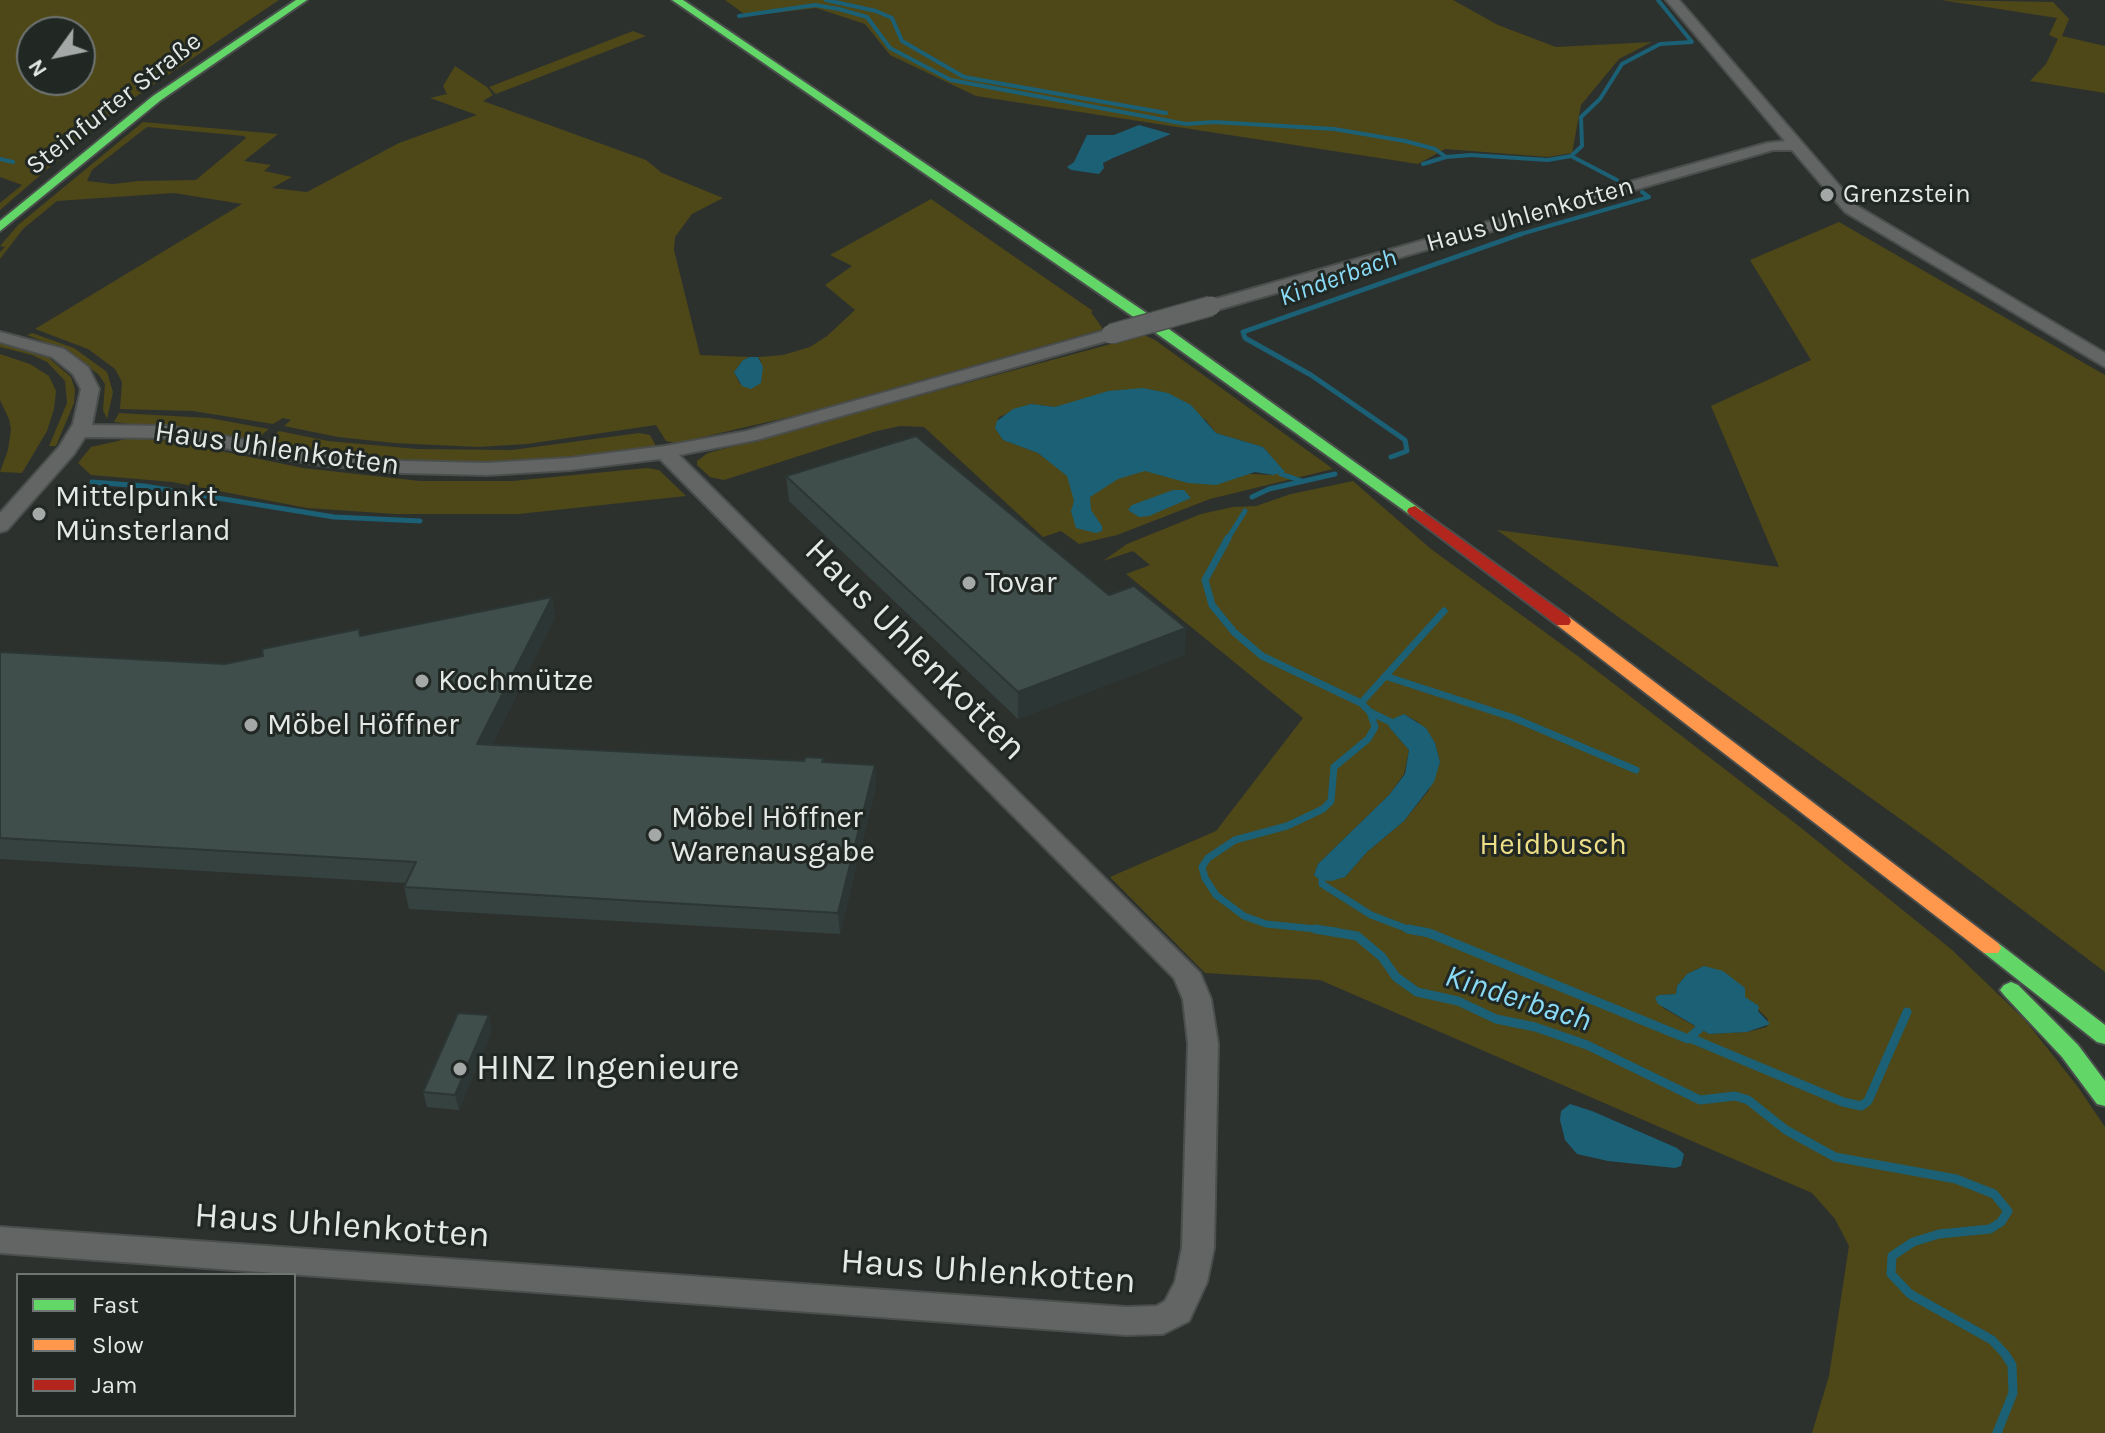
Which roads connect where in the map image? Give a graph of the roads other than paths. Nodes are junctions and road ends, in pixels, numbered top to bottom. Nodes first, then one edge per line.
1 (302, 0) edge
2 (677, 0) edge
3 (699, 0) edge
4 (1672, 0) edge
5 (1794, 145) junction
6 (0, 227) edge
7 (0, 337) edge
8 (2105, 361) edge
9 (1250, 371) dead end
10 (80, 431) junction
11 (665, 452) junction
12 (0, 526) edge
13 (1787, 789) junction
14 (2105, 1036) edge
15 (2105, 1098) edge
16 (0, 1240) edge

1 - 6 main road, Steinfurter Straße
2 - 13 main road
3 - 9 main road
4 - 5 street
5 - 8 street
5 - 11 street, Haus Uhlenkotten, bridge
7 - 10 street
10 - 11 street, Haus Uhlenkotten
10 - 12 street
11 - 16 street, Haus Uhlenkotten
13 - 14 main road
13 - 15 main road

